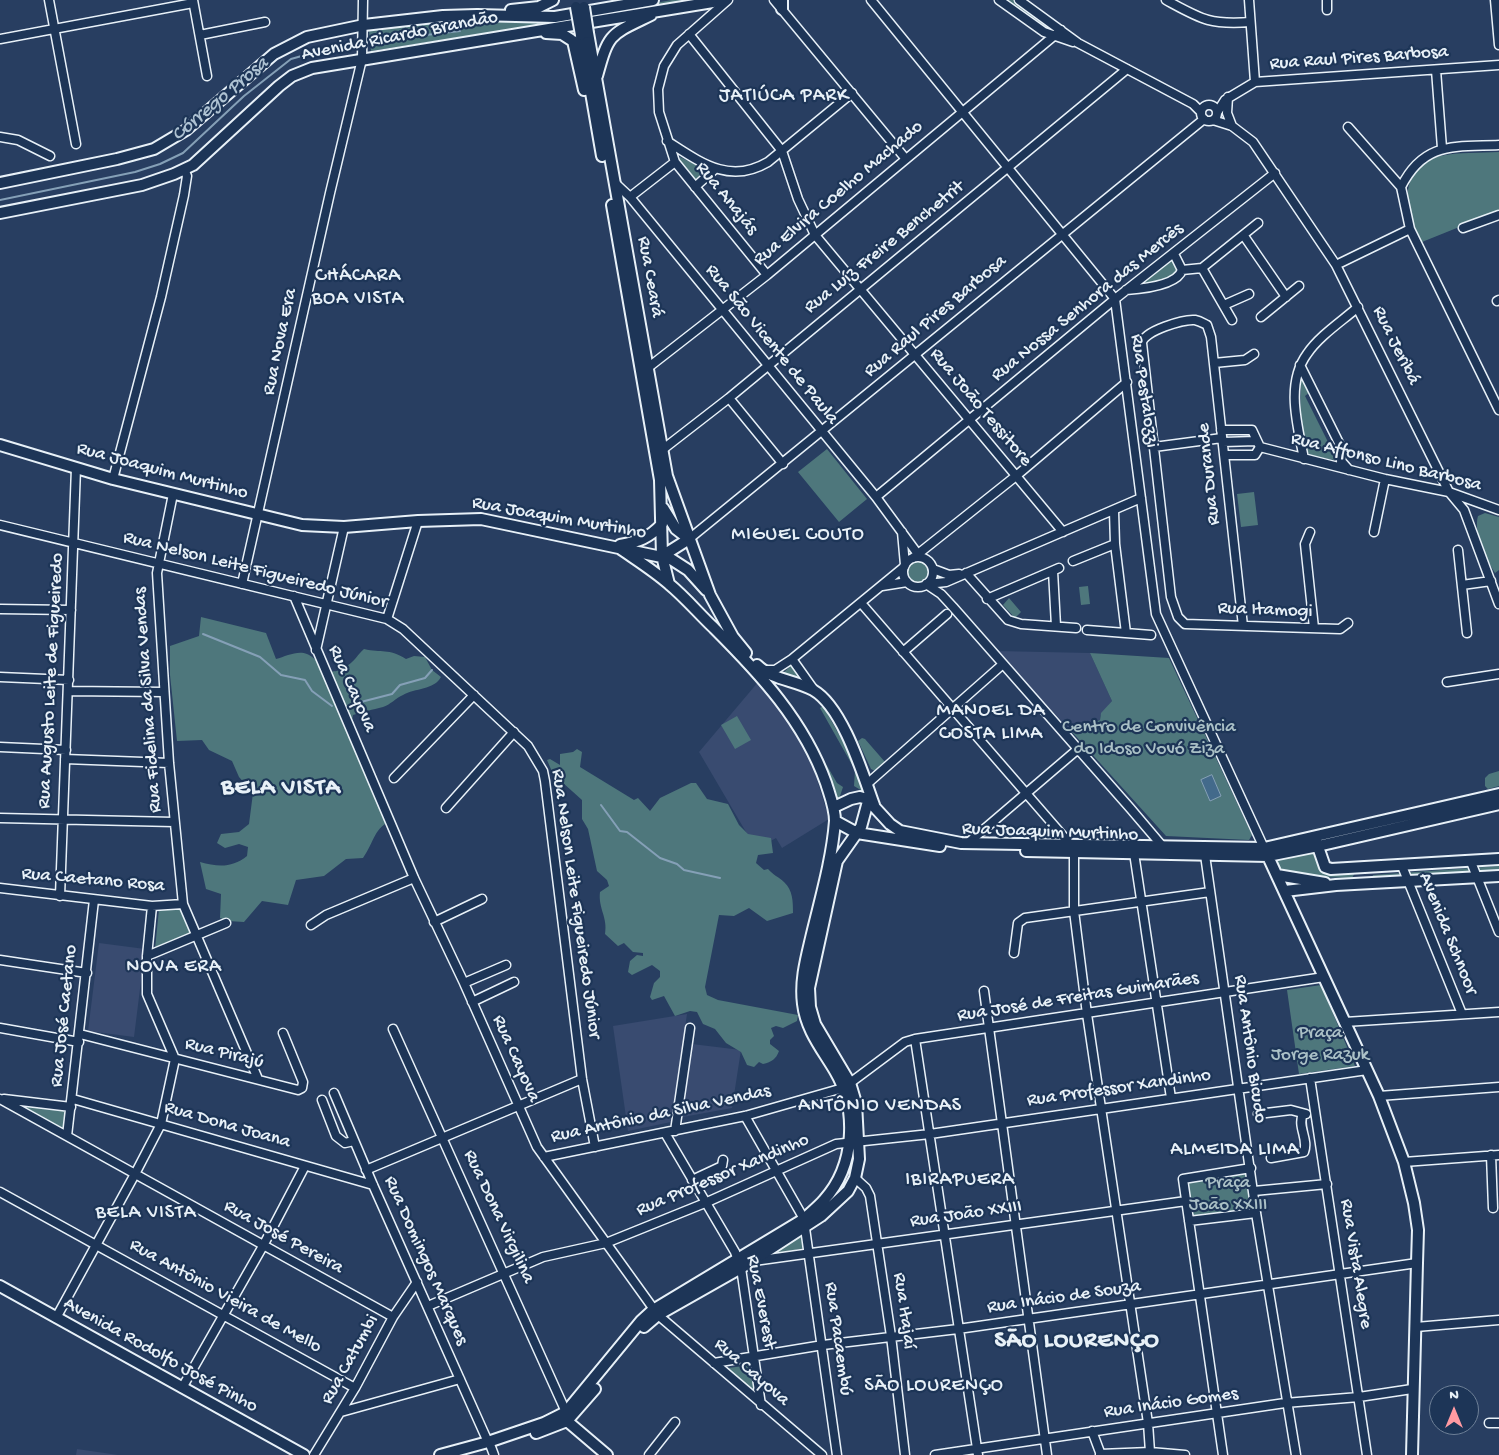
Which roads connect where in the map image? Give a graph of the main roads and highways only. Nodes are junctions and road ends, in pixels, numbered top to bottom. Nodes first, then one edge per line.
1 (553, 0) edge
2 (619, 0) edge
3 (653, 0) edge
4 (727, 0) edge
5 (640, 2) junction
6 (580, 4) edge
7 (661, 10) junction
8 (477, 14) junction
9 (584, 34) junction
10 (507, 35) junction
11 (596, 80) junction
12 (595, 119) junction
13 (0, 183) edge
14 (0, 214) edge
15 (644, 370) junction
16 (0, 445) edge
17 (662, 507) junction
18 (662, 524) junction
19 (689, 539) junction
20 (616, 546) junction
21 (662, 556) junction
22 (696, 556) joint
23 (669, 584) junction
24 (710, 595) junction
25 (1499, 794) edge
26 (870, 796) junction
27 (1499, 804) edge
28 (834, 807) junction
29 (835, 821) junction
30 (857, 833) junction
31 (1316, 842) junction
32 (1072, 849) junction
33 (1266, 852) junction
34 (1499, 859) edge
35 (1365, 868) junction
36 (1277, 875) junction
37 (1499, 876) edge
38 (1352, 884) junction
39 (1336, 885) junction
40 (1285, 891) junction
41 (847, 1086) junction
42 (854, 1141) junction
43 (848, 1154) junction
44 (855, 1178) junction
45 (804, 1223) junction
46 (739, 1263) junction
47 (0, 1286) edge
48 (566, 1417) junction
49 (491, 1448) edge
50 (304, 1455) edge
51 (440, 1455) edge
52 (463, 1455) edge
53 (607, 1455) edge
54 (1412, 1455) edge

1 - 8 main road
2 - 5 main road
3 - 5 main road, Avenida Ricardo Brandão
4 - 7 main road, Avenida Ricardo Brandão
5 - 8 main road, Avenida Ricardo Brandão
6 - 9 main road, Rua Ceará, bridge
7 - 10 main road, Avenida Ricardo Brandão
7 - 11 main road
8 - 13 main road, Avenida Ricardo Brandão
9 - 11 main road, Rua Ceará
9 - 12 main road, Rua Ceará
10 - 12 main road
10 - 14 main road, Avenida Ricardo Brandão
11 - 15 main road, Rua Ceará
12 - 15 main road, Rua Ceará
15 - 17 main road, Rua Ceará
15 - 19 main road, Rua Ceará
16 - 20 main road, Rua Joaquim Murtinho
17 - 18 main road, Rua Ceará
17 - 19 main road
18 - 20 main road
18 - 21 main road, Rua Ceará
19 - 21 main road
19 - 22 main road, Rua Ceará
20 - 21 main road, Rua Joaquim Murtinho
20 - 23 main road
21 - 23 main road, Rua Joaquim Murtinho
21 - 24 main road
22 - 24 main road, Rua Joaquim Murtinho
23 - 28 main road
24 - 26 main road, Rua Joaquim Murtinho
25 - 31 main road
26 - 28 main road
26 - 30 main road
26 - 32 main road, Rua Joaquim Murtinho
27 - 31 main road
28 - 29 main road
29 - 30 main road, Rua Joaquim Murtinho
29 - 41 main road
30 - 32 main road, Rua Joaquim Murtinho
30 - 41 main road
31 - 33 main road
31 - 35 main road
32 - 33 main road, Rua Joaquim Murtinho
32 - 33 main road, Rua Joaquim Murtinho
33 - 36 main road
34 - 35 main road
35 - 38 main road
36 - 39 main road
36 - 40 main road
37 - 38 main road
38 - 39 main road
39 - 40 main road
40 - 54 main road
41 - 42 main road
42 - 43 main road
42 - 44 main road
43 - 44 main road
43 - 45 main road
44 - 45 main road
45 - 46 main road
45 - 46 main road
46 - 48 main road
47 - 50 main road, Avenida Rodolfo José Pinho
48 - 49 main road
48 - 53 main road
49 - 51 main road
49 - 52 main road

